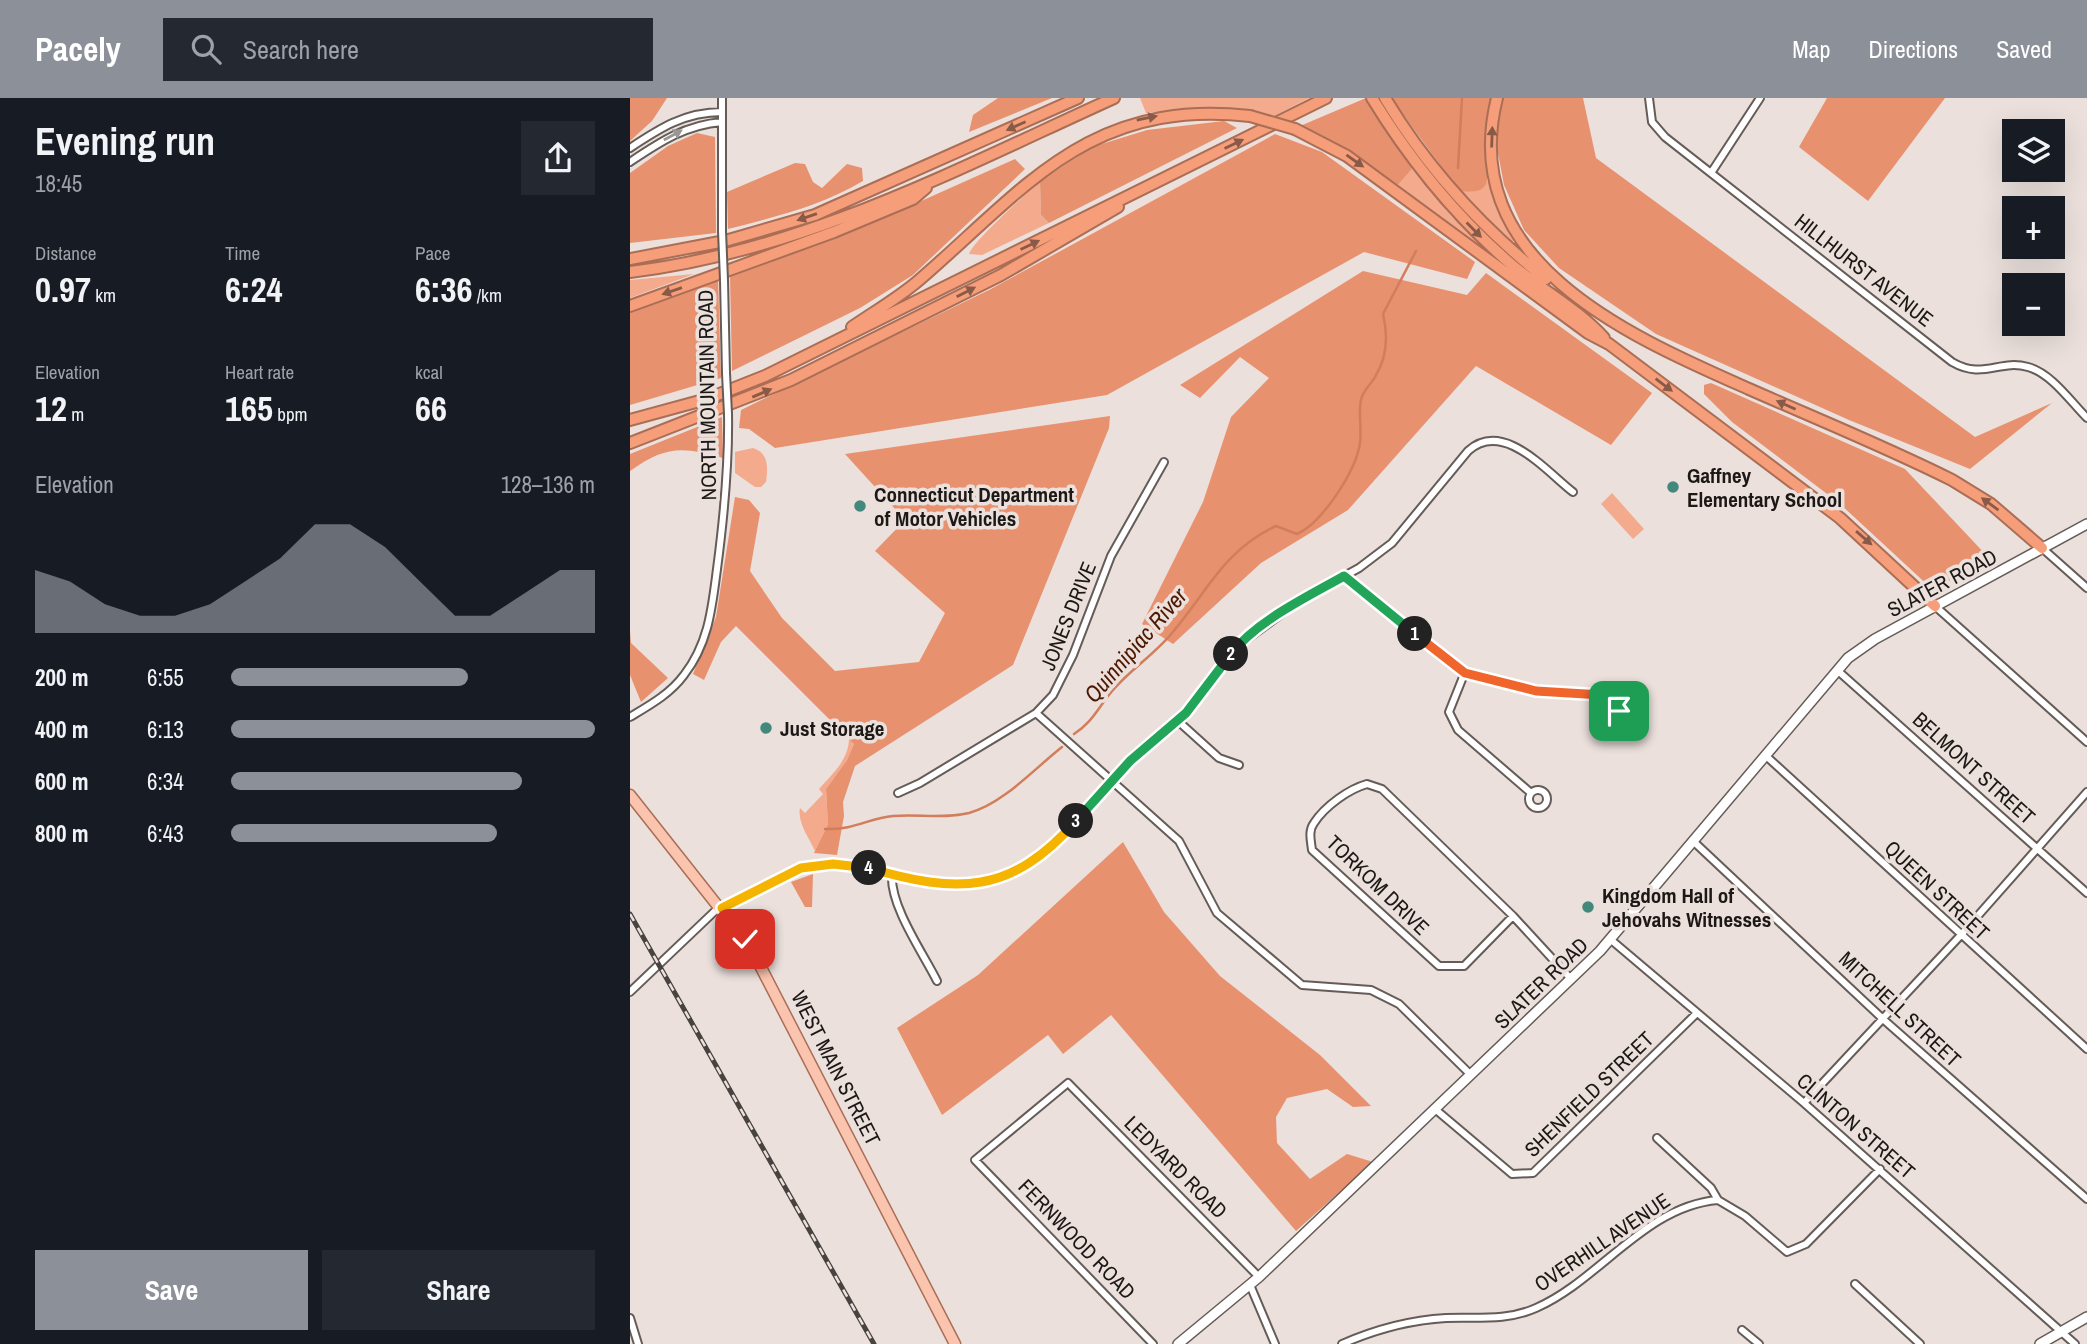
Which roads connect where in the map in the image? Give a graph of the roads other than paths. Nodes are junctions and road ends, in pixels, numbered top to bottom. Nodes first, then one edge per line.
1 (722, 98) edge
2 (1078, 98) edge
3 (1114, 98) edge
4 (1326, 98) edge
5 (1372, 98) edge
6 (1385, 98) edge
7 (1497, 98) edge
8 (1649, 98) edge
9 (1760, 98) edge
10 (722, 112) junction
11 (722, 121) junction
12 (630, 148) edge
13 (630, 162) edge
14 (1711, 173) junction
15 (936, 179) junction
16 (1142, 189) junction
17 (630, 259) edge
18 (630, 272) edge
19 (1578, 299) junction
20 (630, 306) edge
21 (837, 340) junction
22 (1609, 344) junction
23 (2087, 418) edge
24 (630, 421) edge
25 (630, 443) edge
26 (1164, 462) dead end
27 (1573, 492) dead end
28 (2087, 524) edge
29 (2042, 548) junction
30 (1344, 576) junction
31 (2087, 588) edge
32 (1935, 606) junction
33 (1838, 670) junction
34 (1465, 673) junction
35 (1616, 700) dead end
36 (1036, 713) junction
37 (630, 718) edge
38 (1178, 721) junction
39 (2087, 742) edge
40 (1765, 755) junction
41 (1239, 765) dead end
42 (1113, 780) junction
43 (2087, 792) edge
44 (898, 793) dead end
45 (1531, 793) dead end
46 (630, 794) edge
47 (1693, 841) junction
48 (2037, 848) junction
49 (892, 875) junction
50 (2087, 893) edge
51 (722, 908) junction
52 (1513, 916) junction
53 (1960, 936) junction
54 (1610, 939) junction
55 (1571, 979) junction
56 (937, 981) dead end
57 (630, 992) edge
58 (1697, 1013) junction
59 (1884, 1020) junction
60 (2087, 1049) edge
61 (1471, 1075) junction
62 (1068, 1083) joint
63 (1804, 1103) junction
64 (1435, 1109) junction
65 (1657, 1138) dead end
66 (1880, 1169) junction
67 (2087, 1199) edge
68 (1718, 1200) junction
69 (1259, 1277) junction
70 (1855, 1284) dead end
71 (1250, 1285) junction
72 (2087, 1317) edge
73 (630, 1318) edge
74 (1742, 1331) dead end
75 (2061, 1332) junction
76 (638, 1344) edge
77 (954, 1344) edge
78 (1153, 1344) edge
79 (1178, 1344) edge
80 (1275, 1344) edge
81 (1342, 1344) edge
82 (1759, 1344) edge
83 (1920, 1344) edge
84 (2040, 1344) edge
85 (2075, 1344) edge

1 - 10 street, NORTH MOUNTAIN ROAD
2 -> 17 highway
3 - 15 highway
16 -> 4 highway
5 -> 22 highway
6 - 19 highway
19 -> 7 highway
8 - 14 street, HILLHURST AVENUE
9 - 14 street
10 - 11 street, NORTH MOUNTAIN ROAD
10 - 12 street
13 -> 11 street
11 - 37 street, NORTH MOUNTAIN ROAD, bridge
14 - 23 street, HILLHURST AVENUE
15 - 18 highway
15 -> 20 highway
21 -> 16 highway
25 -> 16 highway
29 -> 19 highway
21 -> 22 highway, bridge
21 - 24 highway
22 -> 32 highway
26 - 36 street, JONES DRIVE
27 - 30 street
28 - 29 main road, SLATER ROAD
29 - 31 street
29 - 32 main road, SLATER ROAD
30 - 34 street
30 - 38 street
32 - 33 main road, SLATER ROAD
32 - 39 street
33 - 40 main road, SLATER ROAD
33 - 48 street, BELMONT STREET
34 - 35 street
34 - 45 street
36 - 42 street
36 - 44 street, JONES DRIVE
38 - 41 street
38 - 42 street
40 - 47 main road, SLATER ROAD
40 - 53 street, QUEEN STREET
42 - 49 street
42 - 61 street
43 - 48 street
46 - 51 main road, WEST MAIN STREET
47 - 54 main road, SLATER ROAD
47 - 59 street, MITCHELL STREET
48 - 50 street, BELMONT STREET
48 - 53 street
49 - 51 street
49 - 56 street
51 - 57 street
51 - 77 main road, WEST MAIN STREET
52 - 52 street, TORKOM DRIVE
52 - 55 street, TORKOM DRIVE
53 - 59 street
53 - 60 street, QUEEN STREET
54 - 55 main road, SLATER ROAD
54 - 58 street, CLINTON STREET
55 - 61 main road, SLATER ROAD
58 - 63 street, CLINTON STREET
58 - 64 street, SHENFIELD STREET
59 - 63 street
59 - 67 street, MITCHELL STREET
61 - 64 main road, SLATER ROAD
62 - 69 street, LEDYARD ROAD
62 - 78 street, FERNWOOD ROAD
63 - 66 street, CLINTON STREET
64 - 69 main road, SLATER ROAD
65 - 68 street
66 - 68 street
66 - 75 street, CLINTON STREET
68 - 81 street, OVERHILL AVENUE
69 - 71 main road, SLATER ROAD
70 - 83 street
71 - 79 main road, SLATER ROAD
71 - 80 street
72 - 75 main road
73 - 76 street
74 - 82 street
75 - 84 main road
75 - 85 street, CLINTON STREET

